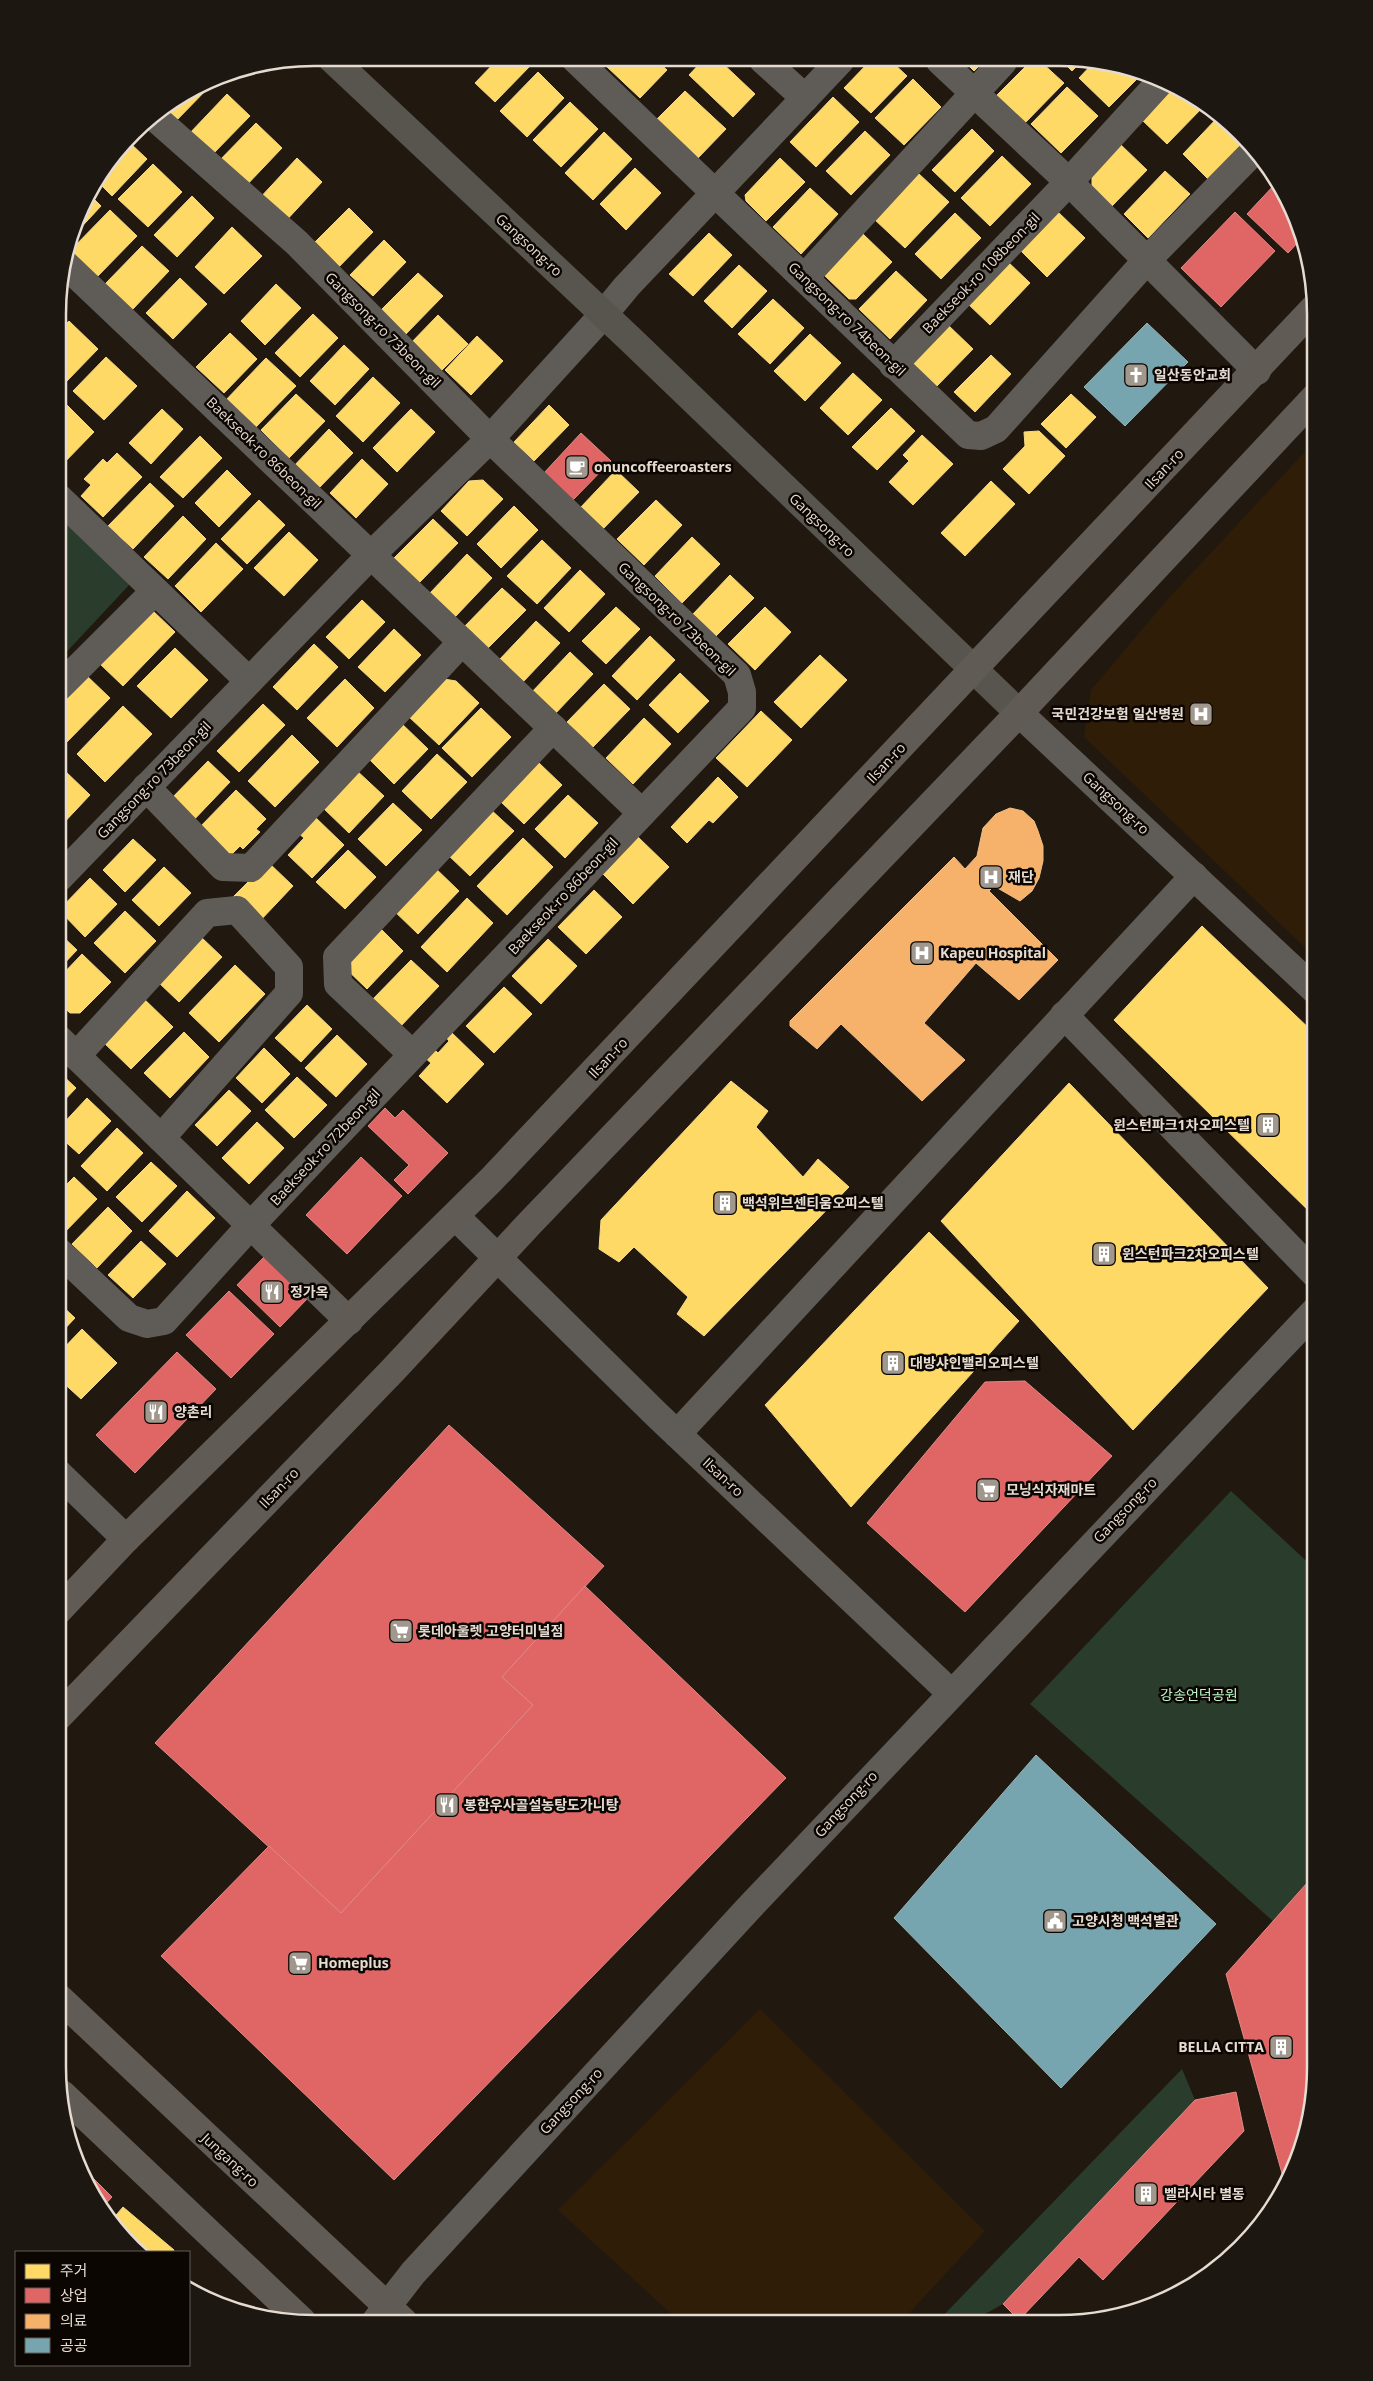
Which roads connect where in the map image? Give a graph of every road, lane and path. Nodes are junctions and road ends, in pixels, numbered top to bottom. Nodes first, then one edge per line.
1 (339, 66) edge
2 (582, 66) edge
3 (770, 66) edge
4 (835, 66) edge
5 (945, 66) edge
6 (999, 66) edge
7 (1156, 86) edge
8 (973, 94) junction
9 (805, 98) junction
10 (159, 121) edge
11 (1249, 156) edge
12 (1069, 182) junction
13 (716, 193) junction
14 (1147, 260) junction
15 (70, 269) edge
16 (805, 277) junction
17 (603, 315) junction
18 (1307, 316) edge
19 (893, 365) junction
20 (1257, 370) junction
21 (1307, 407) edge
22 (490, 439) junction
23 (66, 505) edge
24 (371, 555) junction
25 (155, 591) junction
26 (462, 642) junction
27 (974, 670) junction
28 (66, 680) edge
29 (249, 681) junction
30 (1019, 713) junction
31 (553, 728) junction
32 (146, 788) junction
33 (642, 813) junction
34 (66, 871) edge
35 (1194, 876) junction
36 (1307, 982) edge
37 (1064, 1015) junction
38 (67, 1048) edge
39 (406, 1061) junction
40 (160, 1138) junction
41 (456, 1217) junction
42 (250, 1225) junction
43 (66, 1259) edge
44 (498, 1259) junction
45 (1307, 1266) edge
46 (1307, 1319) edge
47 (349, 1321) junction
48 (677, 1434) junction
49 (66, 1481) edge
50 (126, 1539) junction
51 (66, 1603) edge
52 (951, 1692) junction
53 (66, 1709) edge
54 (66, 2005) edge
55 (69, 2102) edge
56 (294, 2314) edge
57 (387, 2315) edge
58 (390, 2315) edge

1 - 17 main road, Gangsong-ro
2 - 13 street, Gangsong-ro 74beon-gil
3 - 9 street
4 - 9 street
5 - 8 street
6 - 8 street
7 - 12 street, Baekseok-ro 108beon-gil
8 - 12 street
8 - 16 street
9 - 13 street
10 - 22 street, Gangsong-ro 73beon-gil
11 - 14 street
12 - 14 street
12 - 19 street, Baekseok-ro 108beon-gil
13 - 16 street, Gangsong-ro 74beon-gil
13 - 17 street
14 - 19 street, Gangsong-ro 74beon-gil
14 - 20 street
15 - 24 street, Baekseok-ro 86beon-gil
16 - 19 street, Gangsong-ro 74beon-gil
17 - 22 street, Gangsong-ro 73beon-gil
17 - 27 main road, Gangsong-ro
18 - 20 main road, Ilsan-ro
20 - 27 main road, Ilsan-ro
21 - 30 main road, Ilsan-ro
22 - 24 street, Gangsong-ro 73beon-gil
22 - 33 street, Gangsong-ro 73beon-gil
23 - 25 street
24 - 26 street, Baekseok-ro 86beon-gil
24 - 29 street, Gangsong-ro 73beon-gil
25 - 28 street
25 - 29 street
26 - 31 street, Baekseok-ro 86beon-gil
26 - 32 street
27 - 30 main road, Gangsong-ro
27 - 41 main road, Ilsan-ro
29 - 32 street, Gangsong-ro 73beon-gil
30 - 35 street, Gangsong-ro
30 - 44 main road, Ilsan-ro
31 - 33 street, Baekseok-ro 86beon-gil
31 - 39 street
32 - 34 street, Gangsong-ro 73beon-gil
33 - 39 street, Baekseok-ro 86beon-gil
35 - 36 street, Gangsong-ro
35 - 37 street
37 - 45 street
37 - 48 street
38 - 40 street
38 - 40 street
39 - 42 street, Baekseok-ro 72beon-gil
40 - 42 street
41 - 44 street, Ilsan-ro
41 - 47 main road, Ilsan-ro
42 - 43 street
42 - 47 street
44 - 48 street, Ilsan-ro
44 - 53 main road, Ilsan-ro
46 - 52 street, Gangsong-ro
47 - 50 main road, Ilsan-ro
48 - 52 street, Ilsan-ro
49 - 50 street
50 - 51 main road, Ilsan-ro
52 - 58 street, Gangsong-ro
54 - 57 main road, Jungang-ro
55 - 56 main road

